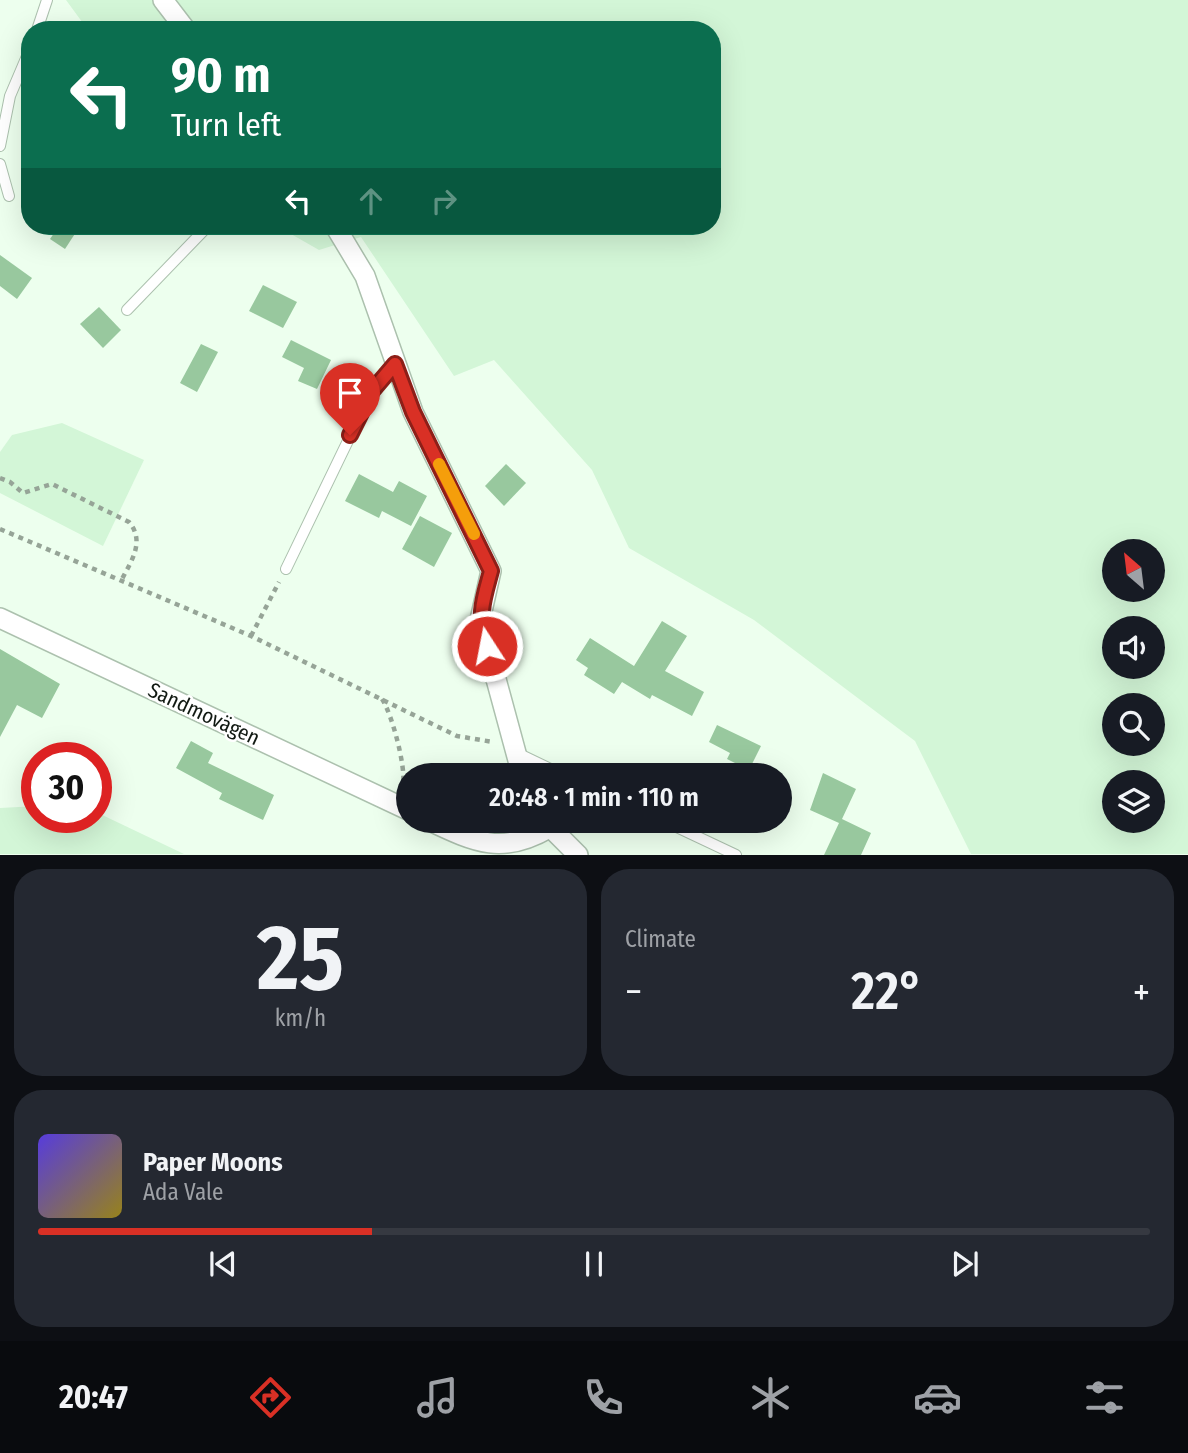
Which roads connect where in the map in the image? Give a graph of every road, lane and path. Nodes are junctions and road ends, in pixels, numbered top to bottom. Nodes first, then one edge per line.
1 (47, 0) edge
2 (163, 0) edge
3 (40, 21) edge
4 (179, 21) edge
5 (21, 70) edge
6 (0, 146) edge
7 (0, 164) edge
8 (9, 196) dead end
9 (199, 235) edge
10 (340, 235) edge
11 (127, 310) dead end
12 (395, 364) junction
13 (0, 478) edge
14 (0, 529) edge
15 (286, 569) joint
16 (122, 579) junction
17 (0, 618) edge
18 (251, 636) junction
19 (381, 698) junction
20 (516, 752) junction
21 (402, 763) edge
22 (519, 763) edge
23 (538, 763) edge
24 (396, 805) edge
25 (455, 833) edge
26 (538, 833) edge
27 (556, 833) edge
28 (689, 833) edge
29 (578, 855) edge
30 (736, 855) edge

1 - 3 lane
2 - 4 street
5 - 6 lane
7 - 8 lane
9 - 11 lane
10 - 12 street
12 - 15 lane
12 - 20 street
13 - 16 path
14 - 16 path
15 - 18 path
16 - 18 path
17 - 24 street, Sandmovägen
18 - 19 path
19 - 20 path
19 - 21 path
20 - 22 street
20 - 23 lane
25 - 26 street
27 - 29 street
28 - 30 lane

